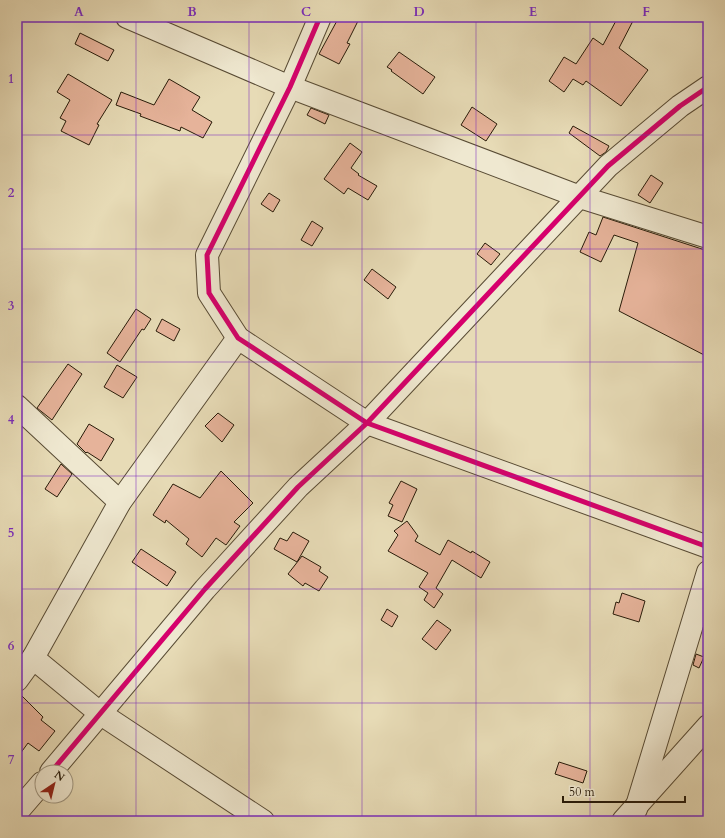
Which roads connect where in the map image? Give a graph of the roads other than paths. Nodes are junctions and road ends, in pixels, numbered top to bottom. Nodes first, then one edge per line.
1 (127, 17) edge
2 (320, 17) edge
3 (290, 87) junction
4 (708, 87) edge
5 (580, 197) junction
6 (708, 237) edge
7 (238, 338) junction
8 (17, 406) edge
9 (367, 423) junction
10 (120, 502) junction
11 (708, 547) edge
12 (708, 572) edge
13 (33, 658) junction
14 (17, 680) edge
15 (101, 714) junction
16 (708, 726) edge
17 (58, 764) edge
18 (34, 792) edge
19 (17, 812) edge
20 (629, 815) edge
21 (263, 821) edge

1 - 3 street
2 - 3 street
3 - 5 street
3 - 7 street
4 - 5 street
5 - 6 street
5 - 9 street
7 - 9 street
7 - 10 street
8 - 10 street
9 - 11 street
9 - 15 street
10 - 13 street
12 - 20 street
13 - 14 street
13 - 15 street
15 - 17 street
15 - 21 street
16 - 20 street
18 - 19 street

